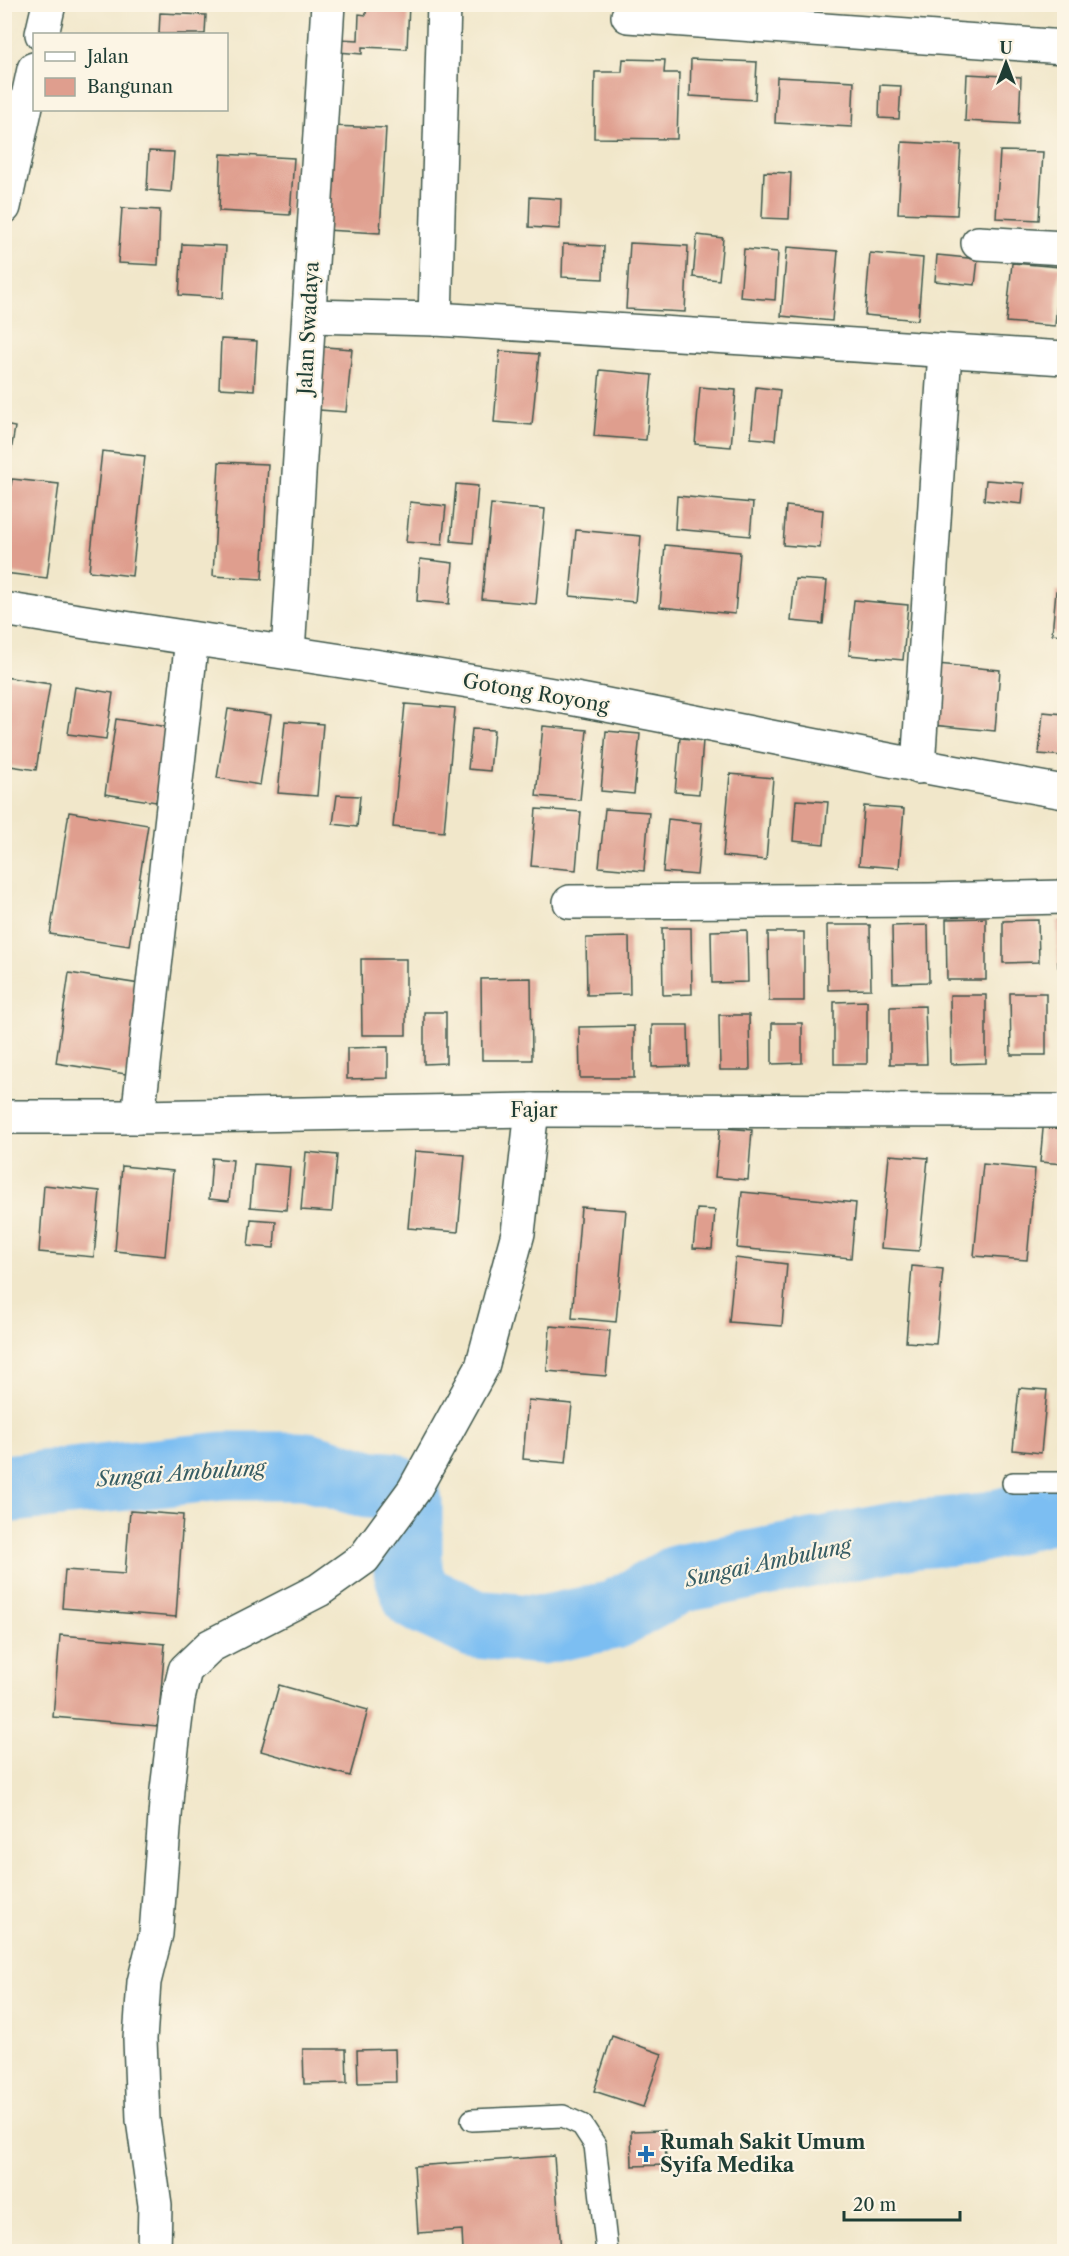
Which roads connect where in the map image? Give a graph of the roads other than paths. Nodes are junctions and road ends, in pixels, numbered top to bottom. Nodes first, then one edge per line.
1 (49, 4) edge
2 (328, 4) edge
3 (444, 4) edge
4 (628, 16) dead end
5 (42, 33) edge
6 (1065, 48) edge
7 (33, 74) edge
8 (4, 207) edge
9 (978, 243) dead end
10 (1065, 248) edge
11 (309, 316) junction
12 (435, 319) junction
13 (945, 351) junction
14 (1065, 358) edge
15 (4, 609) edge
16 (192, 639) junction
17 (288, 652) junction
18 (918, 767) junction
19 (1065, 792) edge
20 (1065, 897) edge
21 (570, 902) dead end
22 (532, 1110) junction
23 (1065, 1111) edge
24 (4, 1117) edge
25 (138, 1117) junction
26 (1013, 1483) dead end
27 (1065, 1483) edge
28 (472, 2120) dead end
29 (154, 2252) edge
30 (607, 2252) edge

1 - 5 street
2 - 11 street, Jalan Swadaya
3 - 12 street
4 - 6 street
7 - 8 street
9 - 10 street
11 - 12 street
11 - 17 street, Jalan Swadaya
12 - 13 street
13 - 14 street
13 - 18 street
15 - 16 street, Gotong Royong
16 - 17 street, Gotong Royong
16 - 25 street
17 - 18 street, Gotong Royong
18 - 19 street, Gotong Royong
20 - 21 street
22 - 23 street, Fajar
22 - 25 street, Fajar
22 - 29 street
24 - 25 street, Fajar
26 - 27 lane
28 - 30 lane

